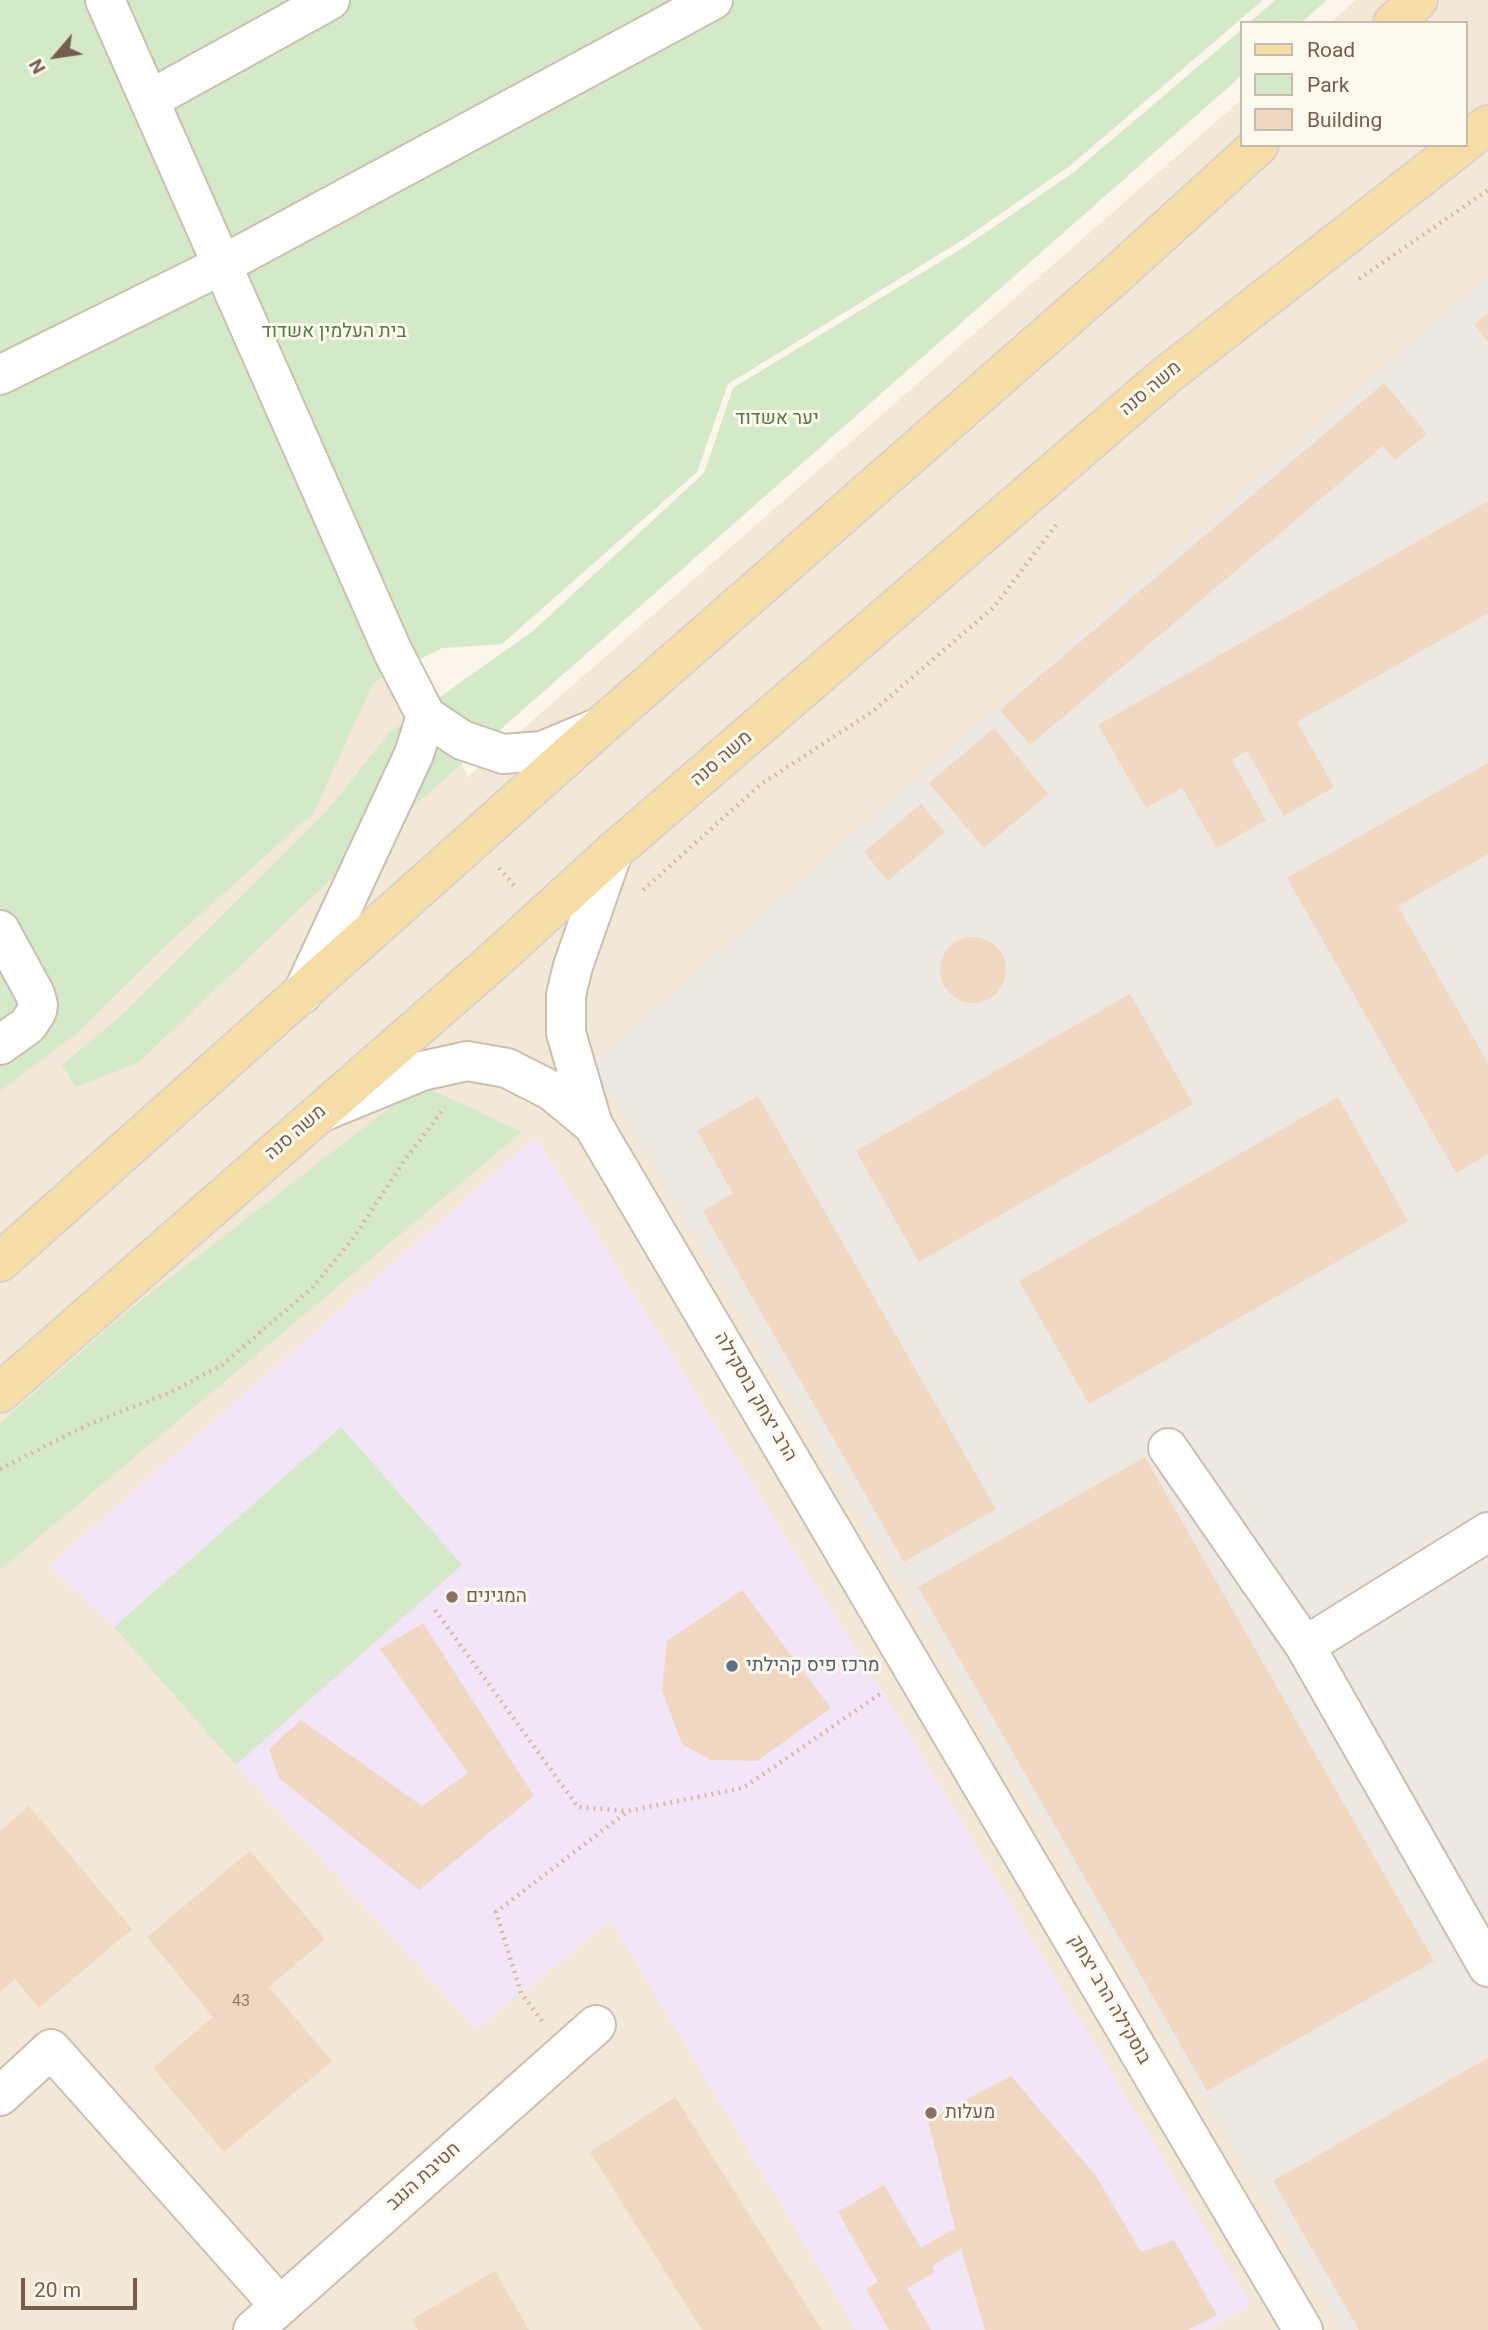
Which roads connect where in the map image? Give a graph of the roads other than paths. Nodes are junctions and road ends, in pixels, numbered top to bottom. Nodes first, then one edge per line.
1 (105, 0) edge
2 (330, 0) edge
3 (713, 0) edge
4 (1418, 0) edge
5 (1395, 21) edge
6 (149, 100) junction
7 (1488, 125) edge
8 (1467, 141) edge
9 (1257, 147) edge
10 (1459, 147) edge
11 (222, 265) junction
12 (0, 375) edge
13 (426, 716) junction
14 (601, 726) junction
15 (613, 852) junction
16 (0, 930) edge
17 (302, 994) junction
18 (0, 1045) edge
19 (319, 1114) junction
20 (593, 1125) junction
21 (0, 1262) edge
22 (0, 1393) edge
23 (1168, 1448) dead end
24 (1488, 1532) edge
25 (1305, 1646) junction
26 (915, 1670) joint
27 (1488, 1967) edge
28 (596, 2025) dead end
29 (0, 2096) edge
30 (266, 2318) edge
31 (1303, 2330) edge

1 - 6 street
2 - 6 street
3 - 11 street
4 - 5 main road
6 - 11 street
7 - 8 main road, משה סנה
9 - 14 main road
10 - 15 main road, משה סנה
11 - 12 street
11 - 13 street
13 - 14 street
13 - 17 street
14 - 17 main road
15 - 19 main road, משה סנה
15 - 20 street, הרב יצחק בוסקילה
16 - 18 street
17 - 21 main road
19 - 20 street, הרב יצחק בוסקילה
19 - 22 main road, משה סנה
20 - 26 street, הרב יצחק בוסקילה
23 - 25 street
24 - 25 street
25 - 27 street
26 - 31 street, בוסקילה הרב יצחק
28 - 30 street, חטיבת הנגב
29 - 30 street

